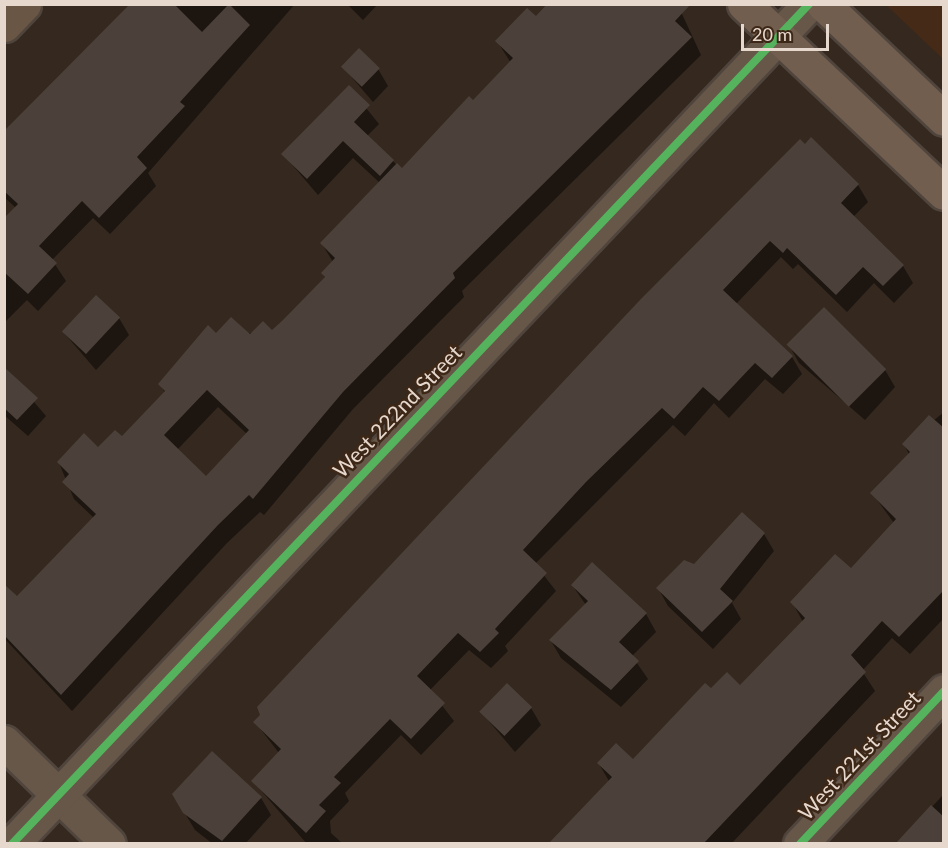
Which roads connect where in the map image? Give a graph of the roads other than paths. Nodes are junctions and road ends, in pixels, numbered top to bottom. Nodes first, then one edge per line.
1 (24, 4) edge
2 (744, 4) edge
3 (809, 4) edge
4 (823, 4) edge
5 (4, 25) edge
6 (778, 36) junction
7 (944, 119) edge
8 (944, 193) edge
9 (944, 691) edge
10 (4, 742) edge
11 (58, 795) junction
12 (12, 843) edge
13 (109, 843) edge
14 (800, 843) edge

1 - 5 main road
2 - 6 main road
3 - 6 street, West 222nd Street
4 - 7 main road
6 - 8 main road
6 - 11 street, West 222nd Street
9 - 14 street, West 221st Street
10 - 11 street
11 - 12 street, West 222nd Street
11 - 13 street

